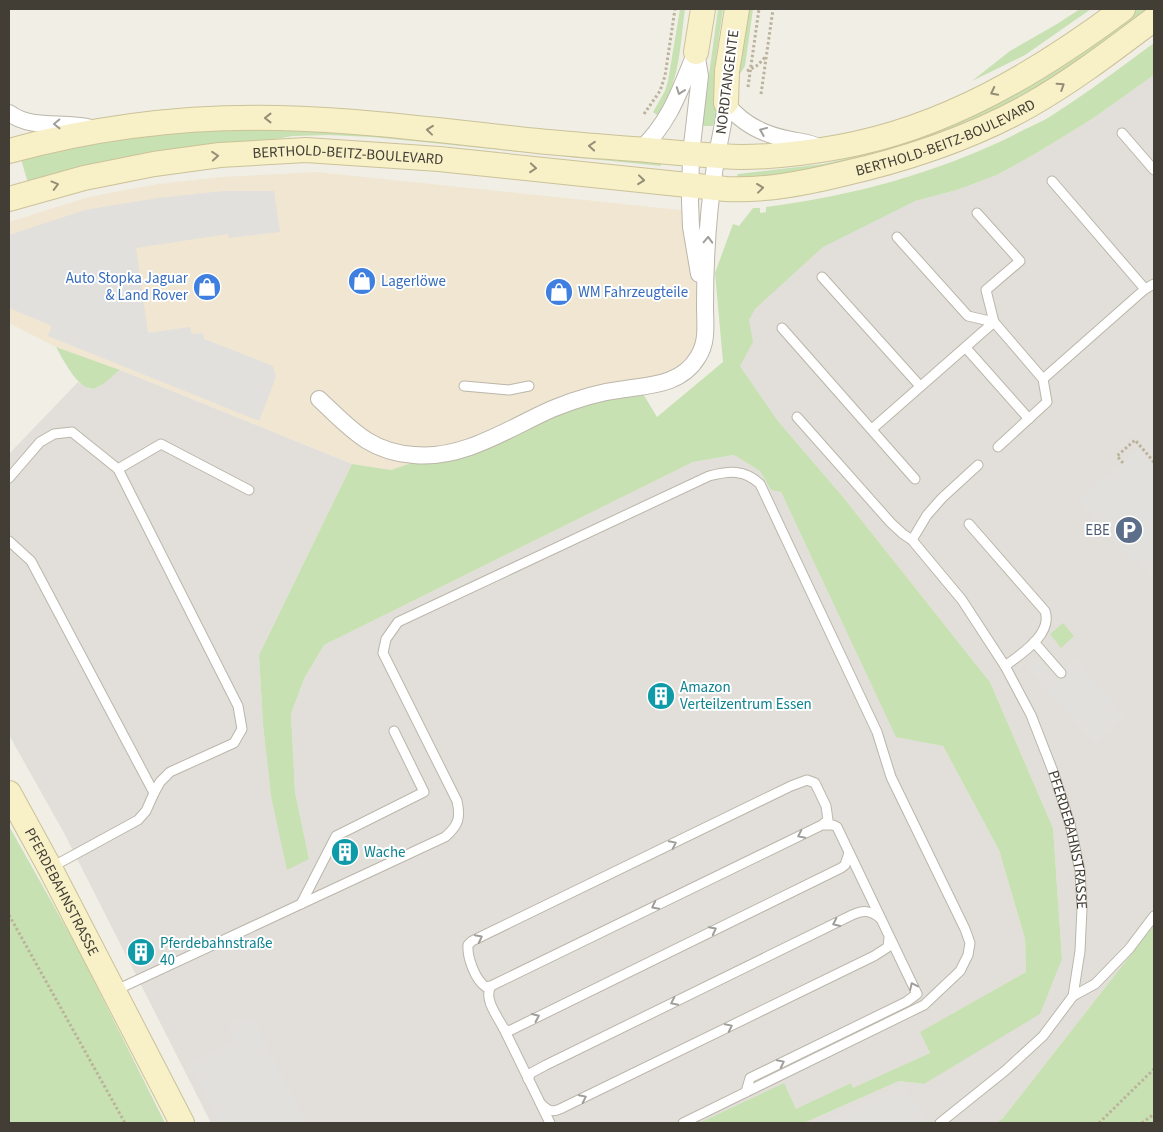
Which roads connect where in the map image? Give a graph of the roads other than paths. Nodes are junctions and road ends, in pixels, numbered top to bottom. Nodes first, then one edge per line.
1 (703, 9) edge
2 (738, 9) edge
3 (1123, 9) edge
4 (1154, 19) edge
5 (696, 52) junction
6 (736, 100) junction
7 (9, 113) edge
8 (109, 130) junction
9 (1122, 133) dead end
10 (833, 148) junction
11 (640, 150) junction
12 (9, 151) edge
13 (692, 154) junction
14 (716, 156) junction
15 (1154, 170) edge
16 (1052, 181) dead end
17 (701, 187) junction
18 (9, 199) edge
19 (977, 212) dead end
20 (897, 237) dead end
21 (822, 276) dead end
22 (1154, 284) edge
23 (1146, 289) junction
24 (705, 306) junction
25 (994, 322) junction
26 (782, 328) dead end
27 (966, 348) junction
28 (1043, 379) junction
29 (464, 386) dead end
30 (529, 386) dead end
31 (920, 386) junction
32 (319, 399) dead end
33 (797, 417) dead end
34 (1029, 419) junction
35 (872, 428) junction
36 (998, 447) dead end
37 (978, 465) dead end
38 (118, 469) junction
39 (9, 478) edge
40 (915, 479) dead end
41 (249, 490) dead end
42 (970, 524) dead end
43 (912, 540) junction
44 (9, 541) edge
45 (1034, 642) junction
46 (1005, 666) junction
47 (1061, 673) dead end
48 (394, 730) dead end
49 (9, 793) edge
50 (154, 794) junction
51 (822, 825) junction
52 (849, 853) junction
53 (50, 868) junction
54 (301, 904) junction
55 (1154, 916) edge
56 (880, 918) junction
57 (889, 938) junction
58 (491, 986) junction
59 (114, 991) junction
60 (1073, 996) junction
61 (504, 1030) junction
62 (528, 1079) junction
63 (746, 1092) junction
64 (541, 1104) junction
65 (182, 1123) edge
66 (550, 1123) edge
67 (683, 1123) edge
68 (940, 1123) edge

1 - 5 main road, NORDTANGENTE
2 - 6 main road, NORDTANGENTE
3 -> 10 main road, BERTHOLD-BEITZ-BOULEVARD
17 -> 4 main road, BERTHOLD-BEITZ-BOULEVARD
5 -> 11 street, NORDTANGENTE
5 - 13 street, NORDTANGENTE
10 -> 6 street
6 - 14 street, NORDTANGENTE
8 -> 7 street
11 -> 8 main road, BERTHOLD-BEITZ-BOULEVARD
8 - 12 main road, BERTHOLD-BEITZ-BOULEVARD
9 - 15 lane
10 - 14 main road, BERTHOLD-BEITZ-BOULEVARD
11 - 13 main road, BERTHOLD-BEITZ-BOULEVARD
13 - 14 main road, BERTHOLD-BEITZ-BOULEVARD
13 - 17 street
14 - 17 street
16 - 23 lane
18 -> 17 main road, BERTHOLD-BEITZ-BOULEVARD
24 -> 17 street
17 - 24 street
19 - 25 lane
20 - 25 lane
21 - 31 lane
22 - 23 lane
23 - 28 lane
24 - 32 street
25 - 27 lane
25 - 28 lane
26 - 35 lane
27 - 31 lane
27 - 34 lane
28 - 34 lane
29 - 30 lane
31 - 35 lane
33 - 43 lane, PFERDEBAHNSTRASSE
34 - 36 lane
35 - 40 lane
37 - 43 lane
38 - 39 lane
38 - 41 lane
38 - 50 lane
42 - 45 lane
43 - 46 lane, PFERDEBAHNSTRASSE
44 - 50 lane
45 - 46 lane
45 - 47 lane
46 - 60 lane, PFERDEBAHNSTRASSE
48 - 54 lane
49 - 53 main road, PFERDEBAHNSTRASSE
50 - 53 lane
51 - 52 lane
51 -> 58 lane
58 -> 51 lane
52 - 56 lane
61 -> 52 lane
53 - 59 main road, PFERDEBAHNSTRASSE
54 - 59 lane
54 - 63 lane
55 - 60 lane
56 - 57 lane
56 -> 62 lane
63 -> 57 lane
64 -> 57 lane
58 - 61 lane
59 - 65 main road, PFERDEBAHNSTRASSE
60 - 68 lane, PFERDEBAHNSTRASSE
61 - 62 lane
62 - 64 lane
63 - 67 lane
64 - 66 lane

